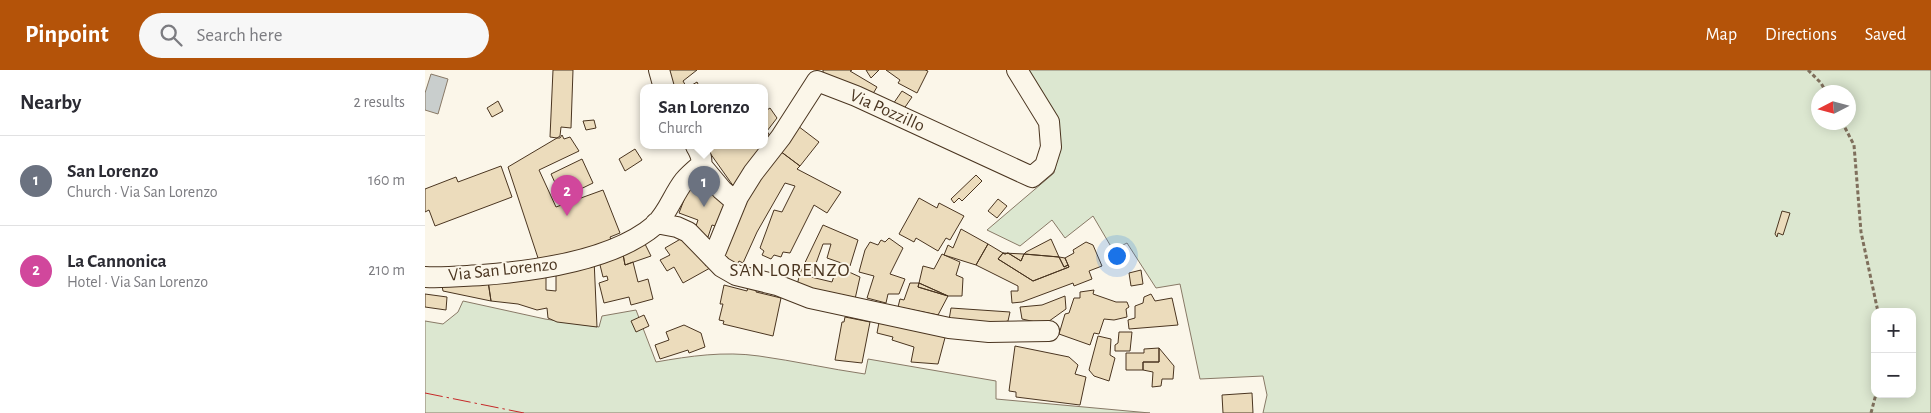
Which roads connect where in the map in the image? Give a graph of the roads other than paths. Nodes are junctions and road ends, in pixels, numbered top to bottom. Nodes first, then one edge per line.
1 (659, 70) edge
2 (1017, 70) edge
3 (817, 75) edge
4 (663, 84) edge
5 (698, 155) edge
6 (736, 202) junction
7 (656, 223) junction
8 (713, 258) junction
9 (425, 277) edge
10 (1049, 331) dead end

1 - 4 street
2 - 3 street, Via Pozzillo
3 - 6 street, Via Pozzillo
5 - 6 street, Via San Lorenzo
5 - 7 street, Via San Lorenzo
6 - 8 street, Via Pozzillo
7 - 8 street
7 - 9 street, Via San Lorenzo
8 - 10 street

